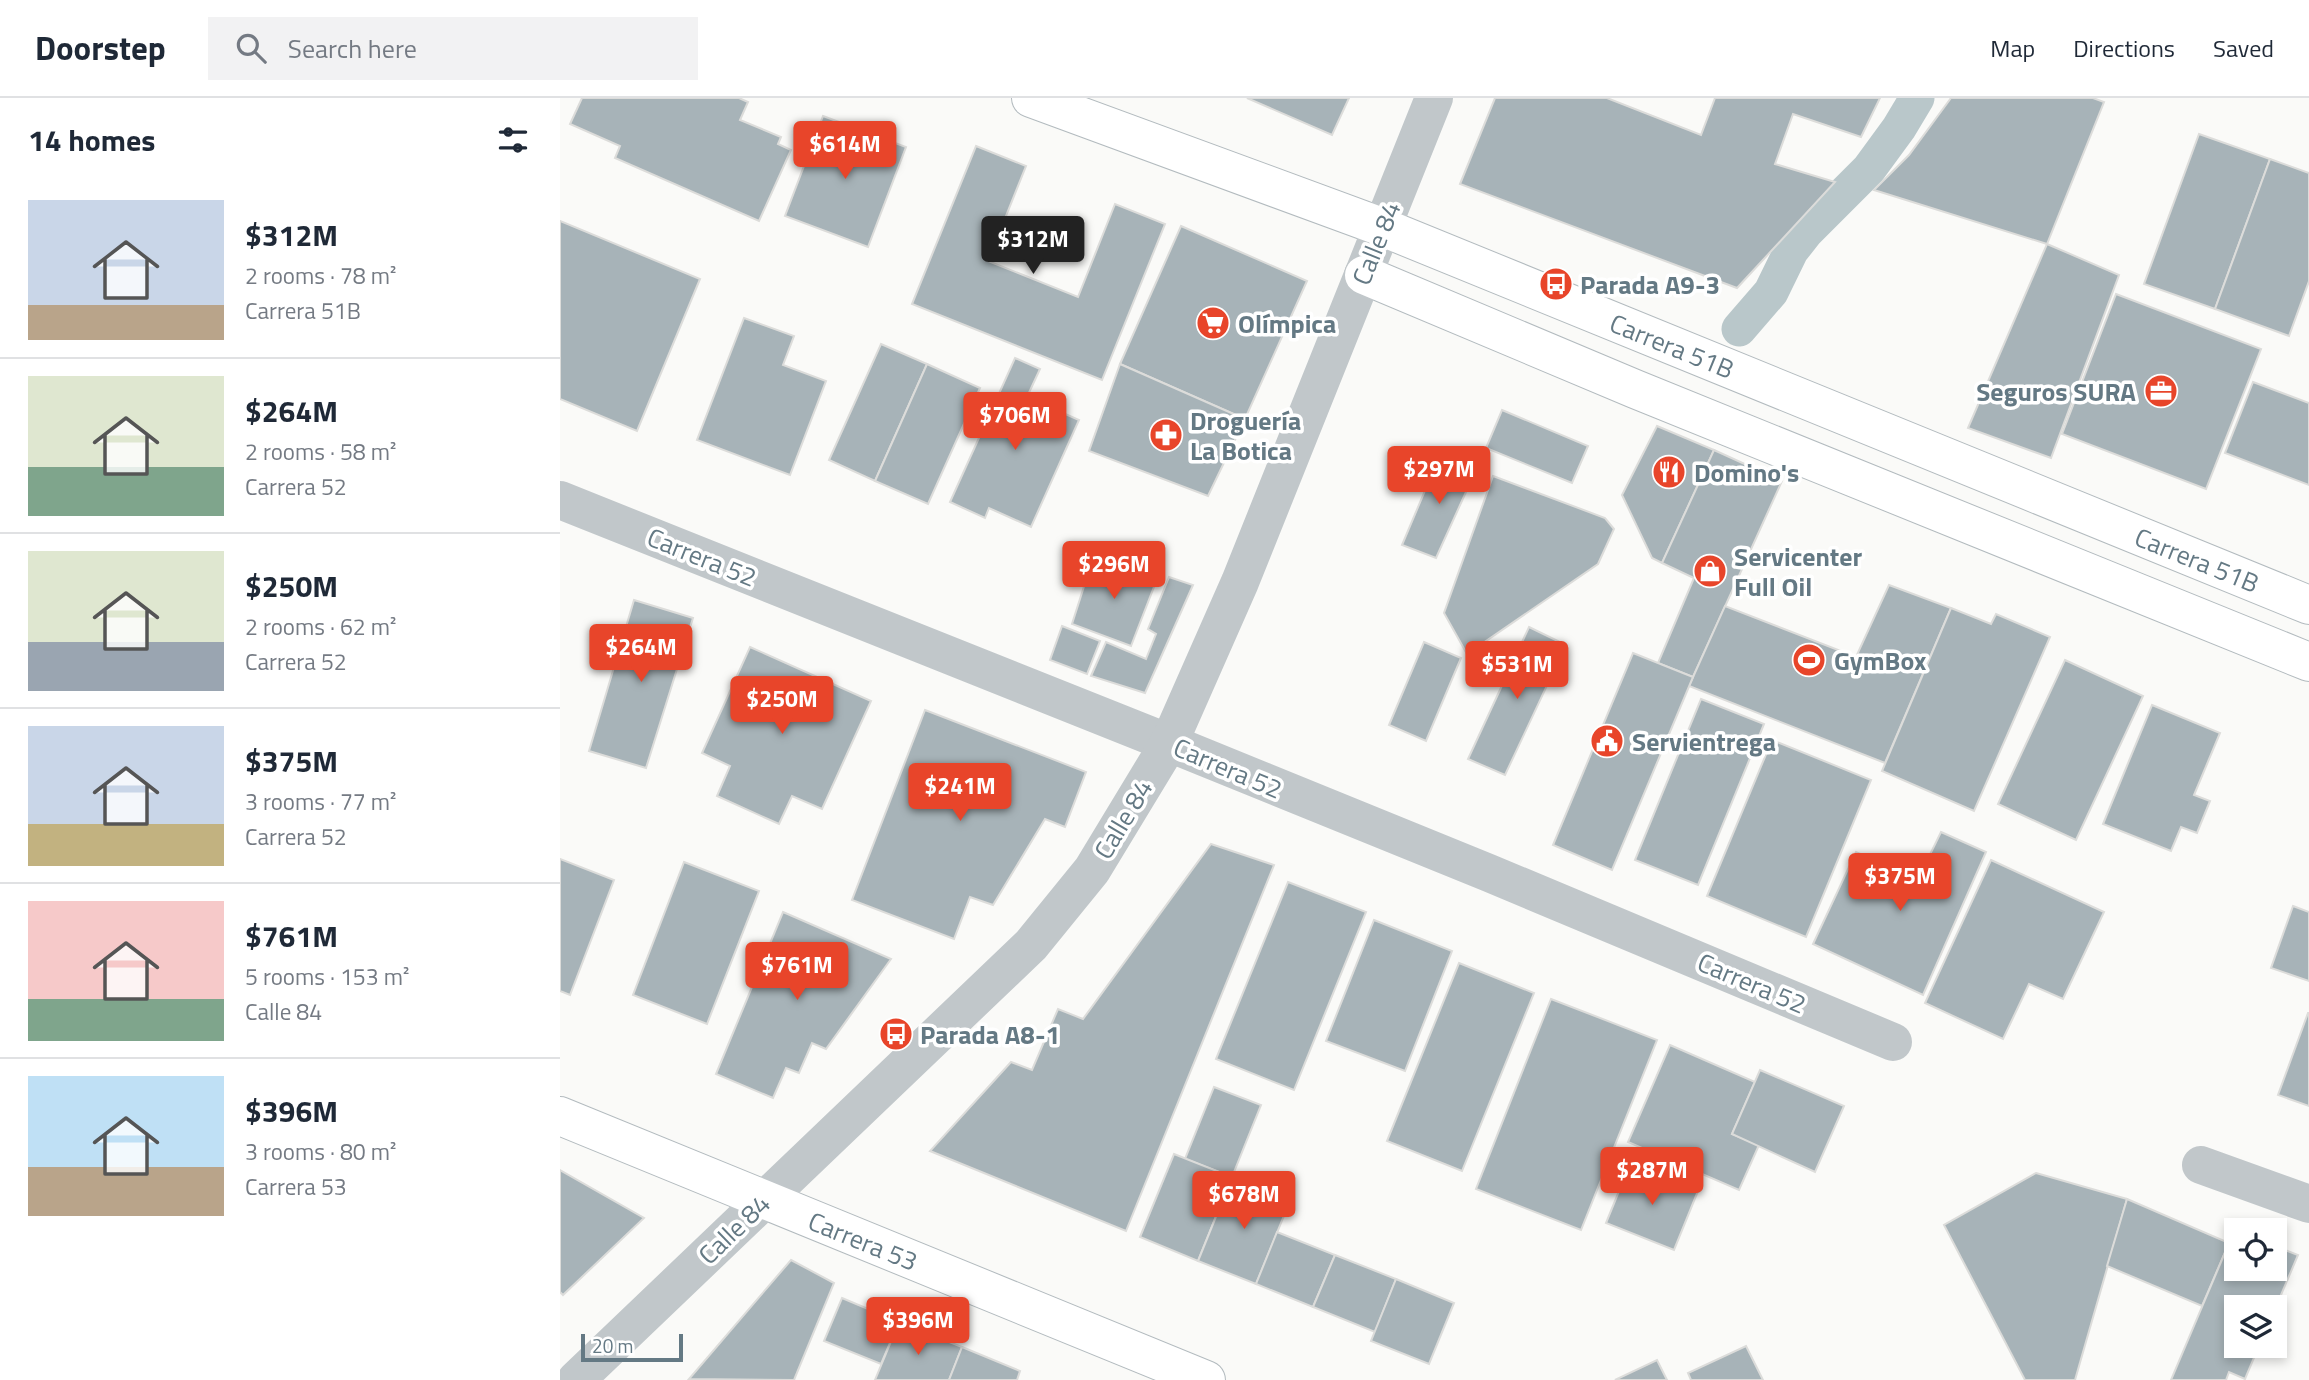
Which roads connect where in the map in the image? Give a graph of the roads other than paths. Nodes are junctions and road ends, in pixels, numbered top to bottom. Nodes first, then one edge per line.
1 (1031, 98) edge
2 (1434, 98) edge
3 (1382, 227) junction
4 (1364, 275) junction
5 (560, 500) edge
6 (2309, 605) edge
7 (2309, 662) edge
8 (1169, 743) junction
9 (1893, 1042) dead end
10 (560, 1116) edge
11 (2201, 1165) dead end
12 (764, 1200) junction
13 (2309, 1204) edge
14 (576, 1380) edge
15 (1206, 1380) edge

1 - 3 main road, Carrera 51B
2 - 3 street, Calle 84
3 - 4 street, Calle 84
3 - 6 main road, Carrera 51B
4 - 7 main road, Carrera 51B
4 - 8 street, Calle 84
5 - 8 street, Carrera 52
8 - 9 street, Carrera 52
8 - 12 street, Calle 84
10 - 12 main road, Carrera 53
11 - 13 street
12 - 14 street, Calle 84
12 - 15 main road, Carrera 53

